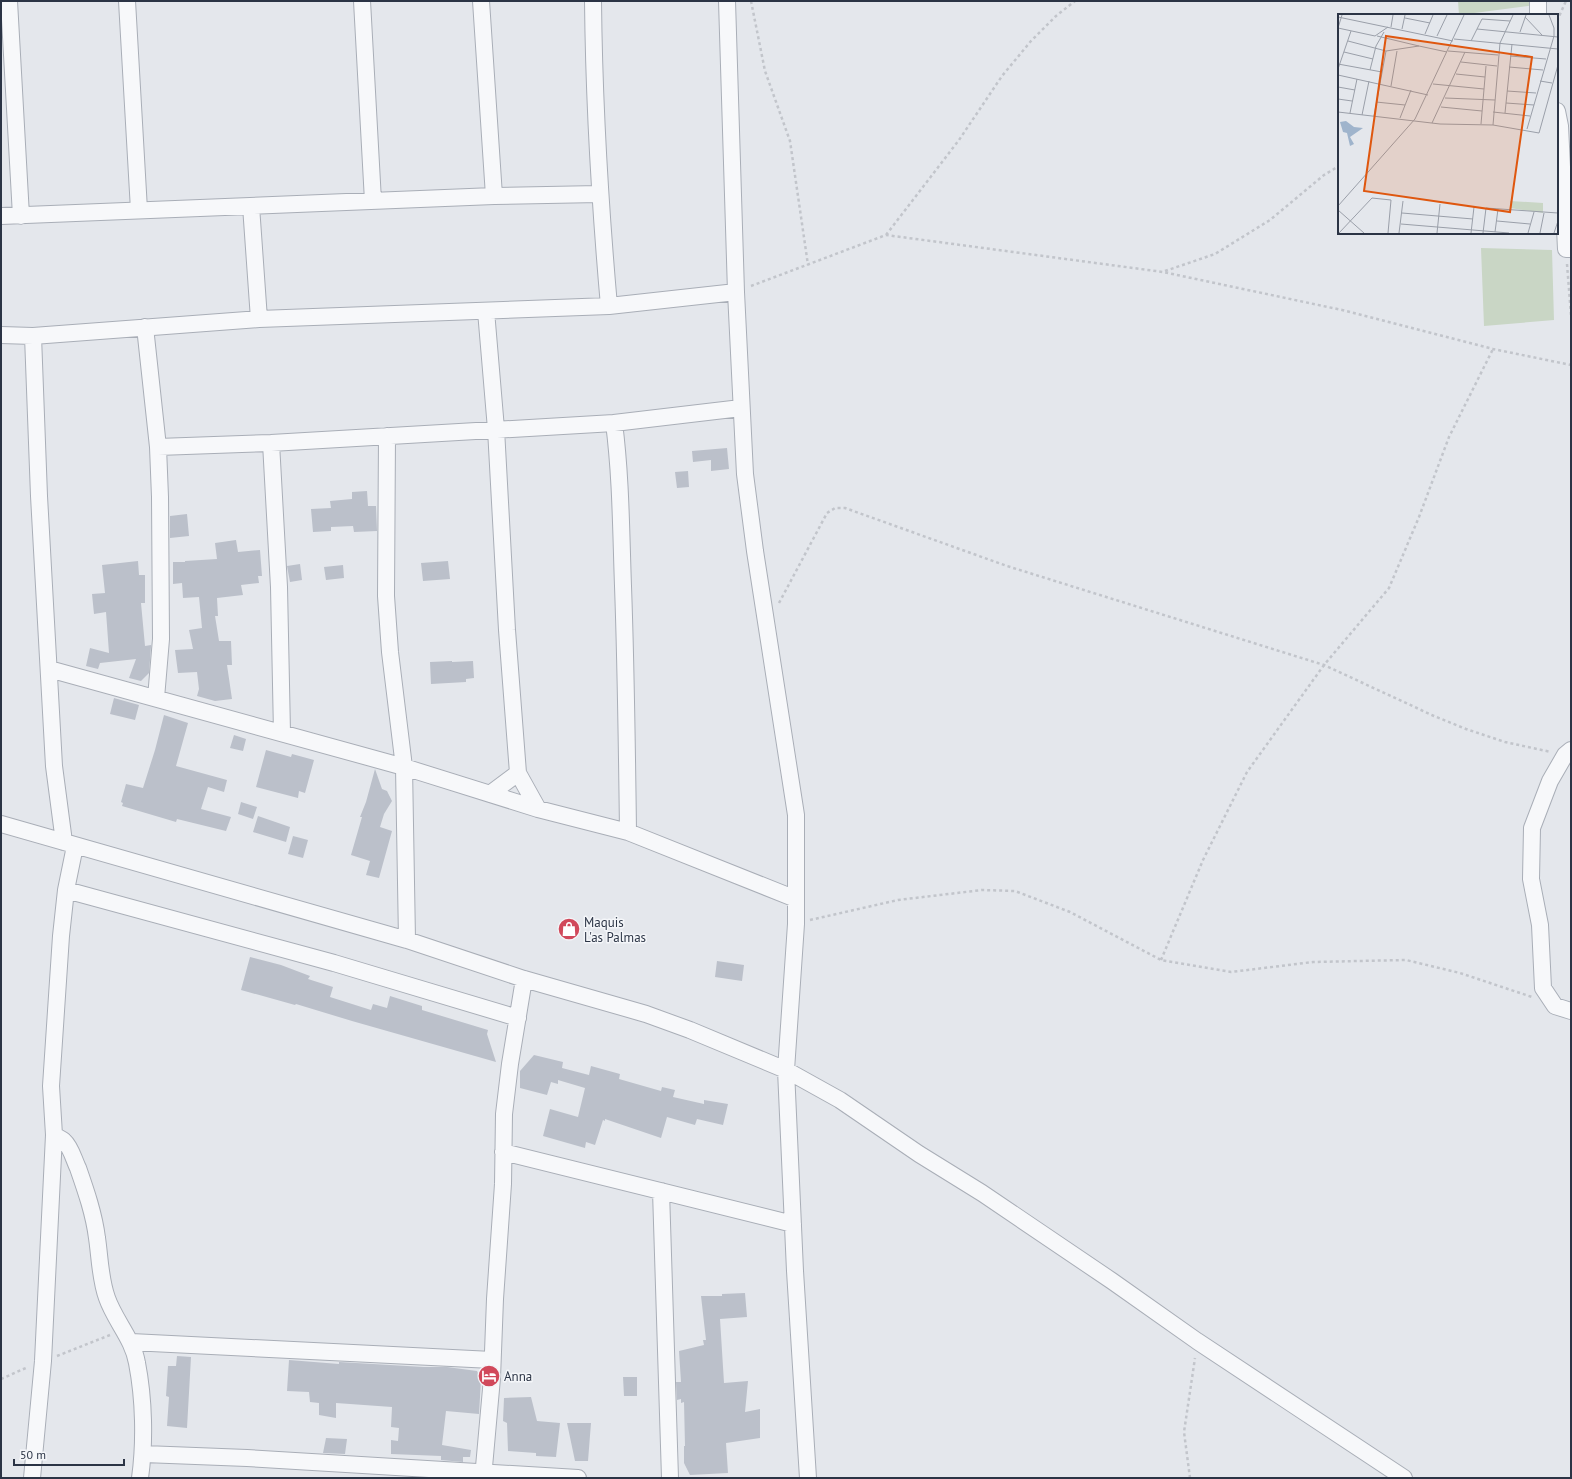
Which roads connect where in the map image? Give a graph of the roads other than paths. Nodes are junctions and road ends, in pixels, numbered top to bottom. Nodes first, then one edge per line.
1 (9, 1) edge
2 (127, 1) edge
3 (362, 1) edge
4 (481, 1) edge
5 (593, 1) edge
6 (727, 1) edge
7 (1538, 1) edge
8 (1538, 14) edge
9 (1558, 113) edge
10 (1566, 126) edge
11 (600, 194) junction
12 (494, 196) junction
13 (373, 201) junction
14 (250, 206) junction
15 (139, 210) junction
16 (1, 216) edge
17 (21, 216) junction
18 (1569, 249) edge
19 (736, 292) junction
20 (608, 306) junction
21 (486, 310) junction
22 (259, 319) junction
23 (145, 327) junction
24 (1, 336) edge
25 (33, 336) junction
26 (741, 408) junction
27 (614, 423) junction
28 (496, 429) junction
29 (387, 436) junction
30 (271, 443) junction
31 (158, 447) junction
32 (49, 669) junction
33 (156, 698) junction
34 (282, 733) junction
35 (1568, 752) edge
36 (404, 767) junction
37 (518, 773) junction
38 (490, 794) junction
39 (538, 809) junction
40 (1, 824) edge
41 (628, 832) junction
42 (70, 844) junction
43 (66, 890) junction
44 (796, 899) junction
45 (407, 940) junction
46 (524, 979) junction
47 (1571, 1011) edge
48 (518, 1018) junction
49 (786, 1070) junction
50 (54, 1135) junction
51 (503, 1152) junction
52 (661, 1191) junction
53 (793, 1224) junction
54 (127, 1336) junction
55 (492, 1360) junction
56 (144, 1454) junction
57 (366, 1472) edge
58 (483, 1475) edge
59 (1393, 1475) edge
60 (32, 1478) edge
61 (140, 1478) edge
62 (578, 1478) edge
63 (670, 1478) edge
64 (808, 1478) edge

1 - 17 street
2 - 15 street
3 - 13 street
4 - 12 street
5 - 11 street
6 - 19 street
7 - 8 street
9 - 10 street
10 - 18 street
11 - 12 street
11 - 20 street
12 - 13 street
13 - 14 street
14 - 15 street
14 - 22 street
15 - 17 street
16 - 17 street
19 - 20 street
19 - 26 street
20 - 21 street
21 - 22 street
21 - 28 street
22 - 23 street
23 - 25 street
23 - 31 street
24 - 25 street
25 - 32 street
26 - 27 street
26 - 44 street
27 - 28 street
27 - 41 street
28 - 29 street
28 - 37 street
29 - 30 street
29 - 36 street
30 - 31 street
30 - 34 street
31 - 33 street
32 - 33 street
32 - 42 street
33 - 34 street
34 - 36 street
35 - 47 street
36 - 38 street
36 - 45 street
37 - 38 street
37 - 39 street
38 - 39 street
39 - 41 street
40 - 42 street
41 - 44 street
42 - 43 street
42 - 45 street
43 - 48 street
43 - 50 street
44 - 49 street
45 - 46 street
46 - 48 street
46 - 49 street
48 - 51 street
49 - 53 street
49 - 59 street
50 - 54 street
50 - 60 street
51 - 52 street
51 - 55 street
52 - 53 street
52 - 63 street
53 - 64 street
54 - 55 street
54 - 56 street
55 - 58 street
56 - 57 street
56 - 61 street
57 - 58 street
58 - 62 street

